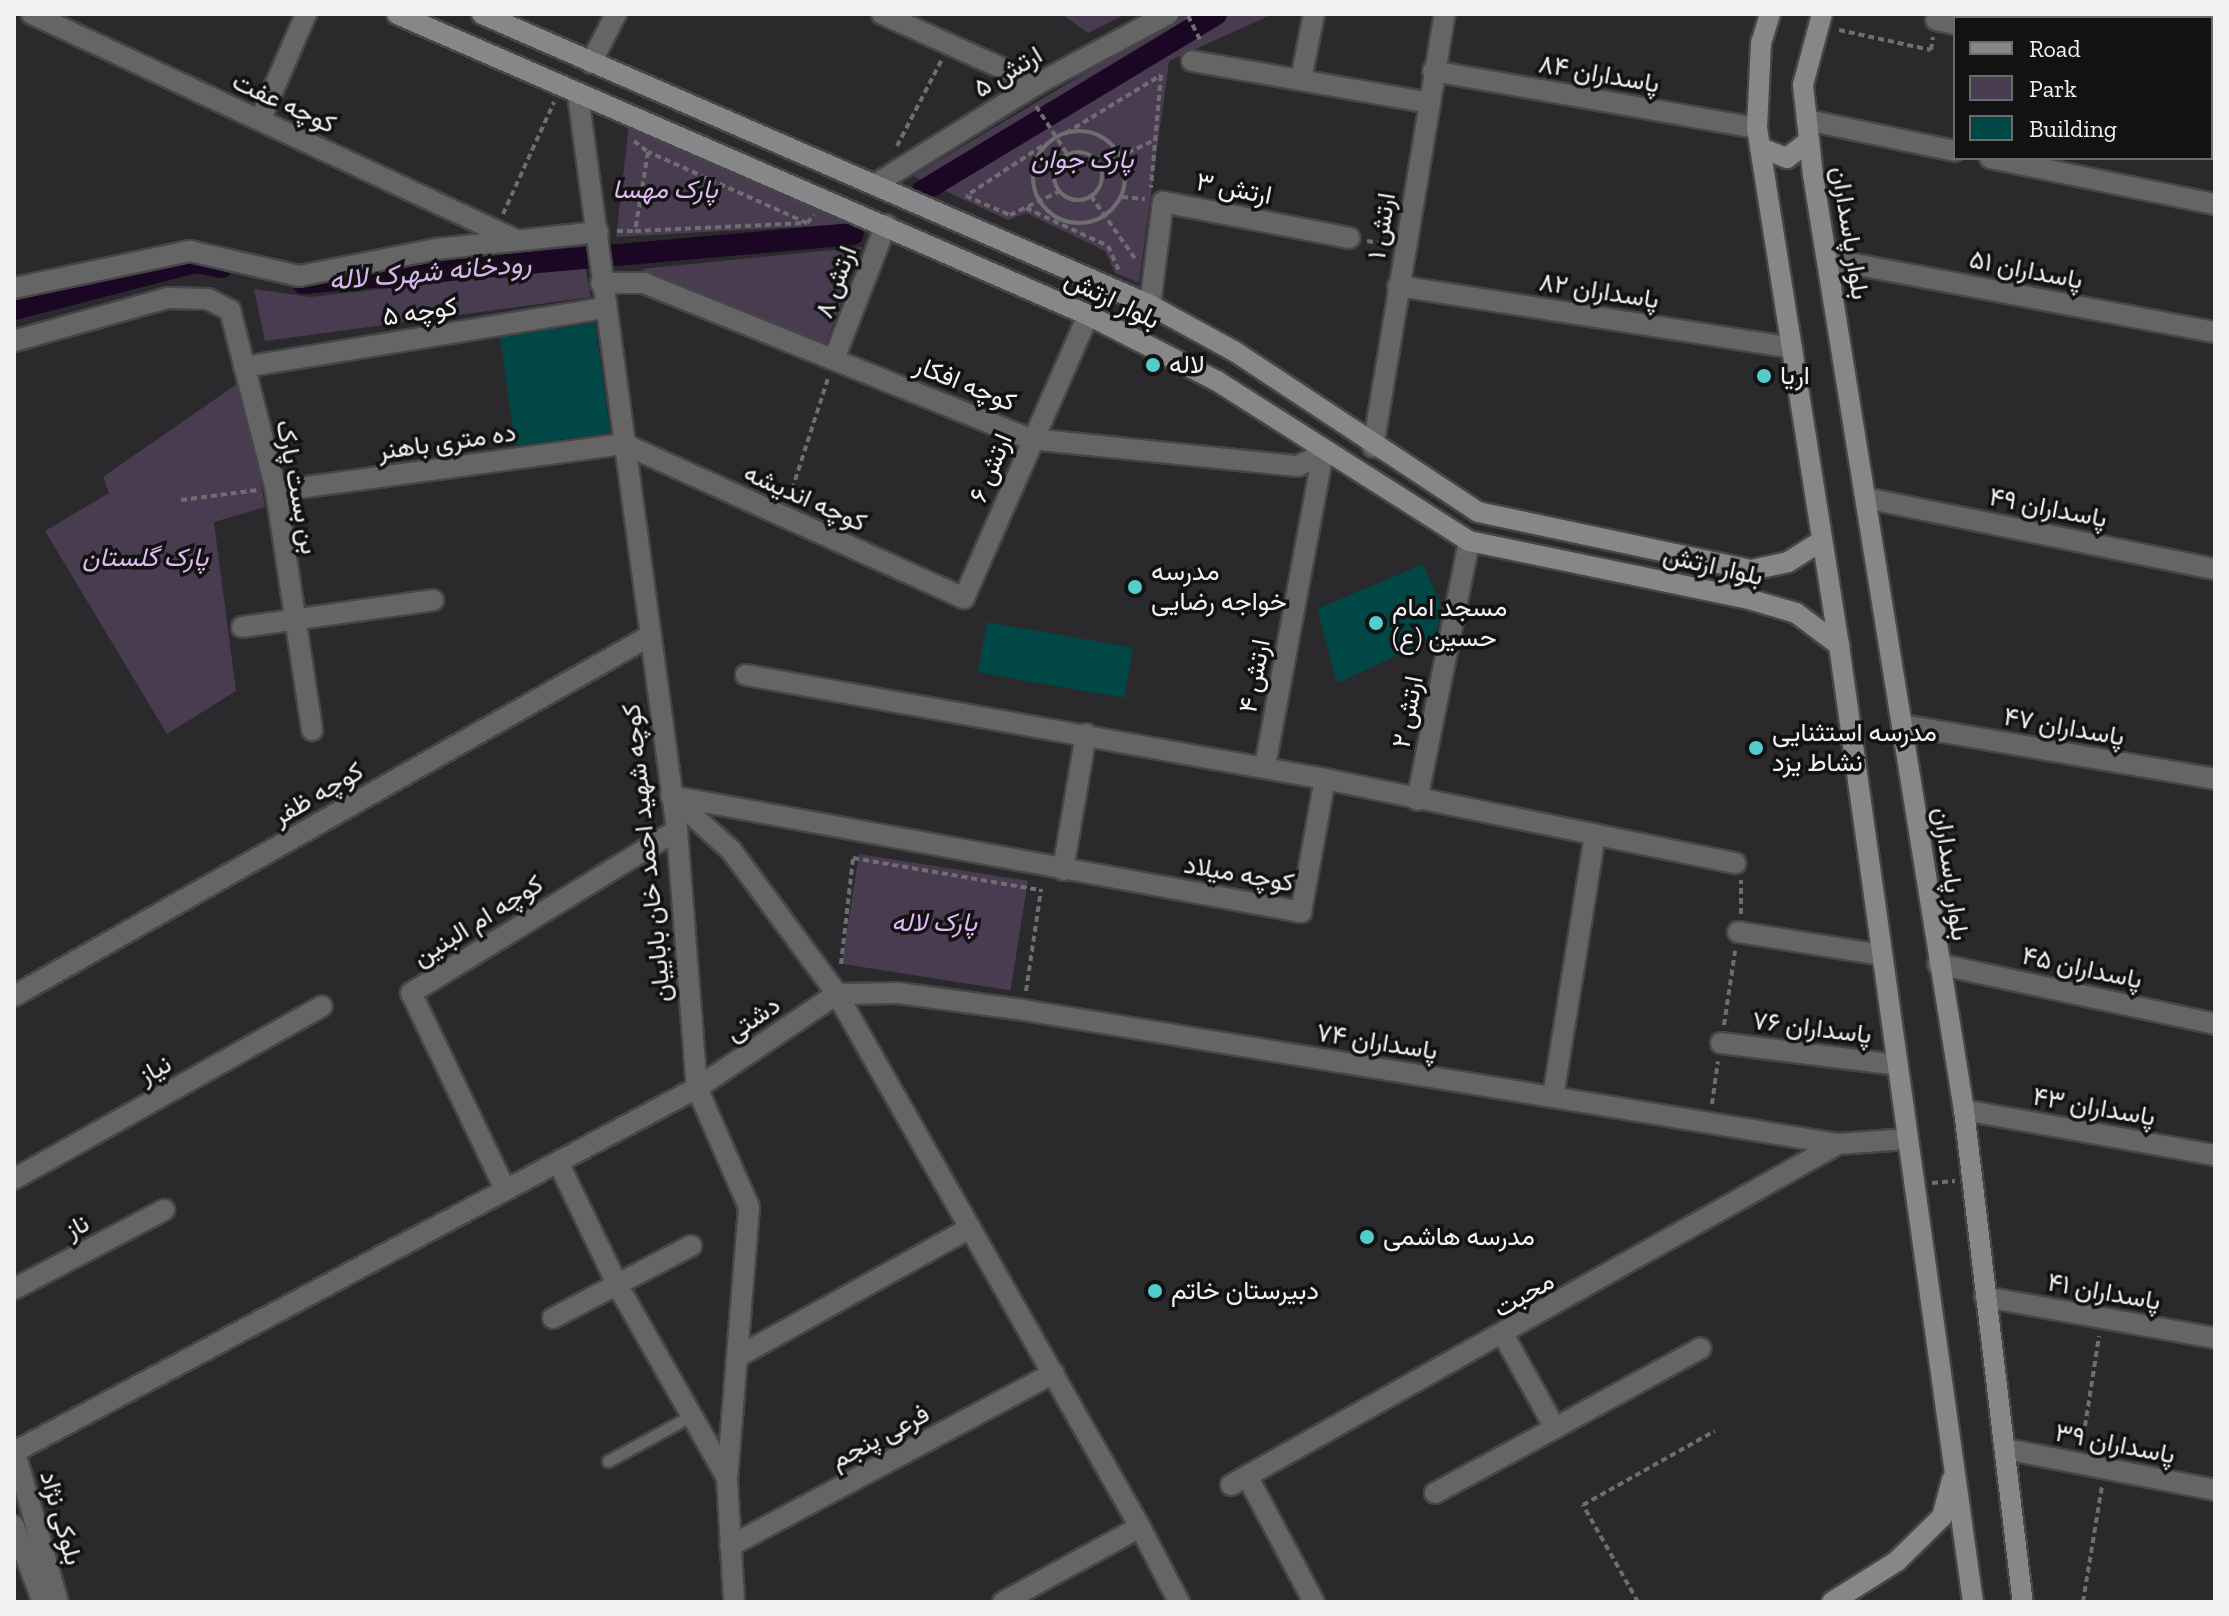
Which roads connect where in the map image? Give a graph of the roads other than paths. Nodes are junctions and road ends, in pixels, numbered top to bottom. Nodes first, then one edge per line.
1 (32, 14) edge
2 (306, 14) edge
3 (397, 14) edge
4 (482, 14) edge
5 (616, 14) edge
6 (882, 14) edge
7 (1168, 14) edge
8 (1314, 14) edge
9 (1445, 14) edge
10 (1770, 14) edge
11 (1820, 20) edge
12 (1192, 61) dead end
13 (591, 63) junction
14 (1433, 71) junction
15 (1301, 79) junction
16 (1031, 87) junction
17 (570, 91) junction
18 (1429, 103) junction
19 (260, 120) junction
20 (1757, 128) junction
21 (1808, 131) junction
22 (1761, 148) junction
23 (1953, 151) edge
24 (2000, 160) edge
25 (1813, 175) junction
26 (1766, 181) junction
27 (879, 182) junction
28 (2215, 204) edge
29 (886, 225) junction
30 (505, 235) junction
31 (598, 238) junction
32 (1350, 238) road end
33 (1827, 259) junction
34 (601, 278) junction
35 (1398, 286) junction
36 (14, 288) edge
37 (1150, 305) junction
38 (604, 308) junction
39 (1088, 315) junction
40 (2215, 332) edge
41 (14, 341) edge
42 (1792, 348) junction
43 (834, 359) junction
44 (244, 367) junction
45 (1339, 425) junction
46 (1031, 439) junction
47 (624, 444) junction
48 (1373, 447) junction
49 (1323, 454) junction
50 (276, 491) junction
51 (1870, 499) junction
52 (1469, 541) junction
53 (1822, 541) junction
54 (2215, 569) edge
55 (964, 598) joint
56 (433, 600) dead end
57 (295, 618) junction
58 (242, 627) dead end
59 (648, 637) junction
60 (1839, 645) junction
61 (746, 675) dead end
62 (1903, 725) junction
63 (312, 730) dead end
64 (1086, 734) junction
65 (1265, 766) junction
66 (1325, 779) junction
67 (2215, 779) edge
68 (671, 796) junction
69 (1417, 800) junction
70 (677, 830) junction
71 (1595, 836) junction
72 (1735, 863) road end
73 (1054, 868) junction
74 (1738, 932) road end
75 (1882, 955) junction
76 (1938, 964) junction
77 (837, 994) junction
78 (14, 996) edge
79 (322, 1006) dead end
80 (2215, 1024) edge
81 (1721, 1043) road end
82 (1897, 1065) junction
83 (697, 1088) junction
84 (1553, 1097) junction
85 (1964, 1110) junction
86 (1907, 1139) junction
87 (1838, 1144) junction
88 (2215, 1155) edge
89 (558, 1162) junction
90 (14, 1179) edge
91 (505, 1189) junction
92 (164, 1210) dead end
93 (970, 1228) junction
94 (691, 1246) dead end
95 (618, 1286) junction
96 (14, 1289) edge
97 (1985, 1297) junction
98 (553, 1318) dead end
99 (1504, 1336) junction
100 (2215, 1338) edge
101 (1701, 1348) dead end
102 (739, 1356) junction
103 (1054, 1373) junction
104 (691, 1416) junction
105 (1555, 1428) junction
106 (2006, 1449) junction
107 (14, 1450) edge
108 (608, 1461) dead end
109 (1955, 1467) junction
110 (727, 1478) junction
111 (2215, 1490) edge
112 (1435, 1493) dead end
113 (14, 1526) edge
114 (1140, 1527) junction
115 (730, 1546) junction
116 (734, 1598) dead end
117 (43, 1602) edge
118 (58, 1602) edge
119 (1003, 1602) edge
120 (1179, 1602) edge
121 (1314, 1602) edge
122 (1832, 1602) edge
123 (1973, 1602) edge
124 (2023, 1602) edge

1 - 19 street, کوچه عفت
2 - 19 street
3 - 17 main road, بلوار ارتش
4 - 13 main road, بلوار ارتش
5 - 13 street
6 - 16 street
7 - 16 street, ارتش ۵
8 - 15 street
9 - 14 street, ارتش ۱
10 - 20 main road
11 - 21 main road, بلوار پاسداران
12 - 15 street
13 - 17 main road
13 - 27 main road, بلوار ارتش
14 - 18 street, ارتش ۱
14 - 20 street, پاسداران ۸۴
15 - 18 street
16 - 27 street, ارتش ۵
17 - 29 main road, بلوار ارتش
17 - 31 street, کوچه شهید احمد خان باباییان
18 - 35 street, ارتش ۱
19 - 30 street, کوچه عفت
20 - 22 main road
21 - 22 main road
21 - 23 street
21 - 25 main road, بلوار پاسداران
22 - 26 main road
24 - 28 street
25 - 26 main road
25 - 33 main road, بلوار پاسداران
26 - 42 main road
27 - 37 main road, بلوار ارتش
29 - 39 main road, بلوار ارتش
29 - 43 street, ارتش ۸
30 - 31 street
30 - 36 street
31 - 34 street, کوچه شهید احمد خان باباییان
32 - 37 street, ارتش ۳
33 - 40 street, پاسداران ۵۱
33 - 51 main road, بلوار پاسداران
34 - 38 street, کوچه شهید احمد خان باباییان
34 - 43 street, کوچه افکار
35 - 42 street, پاسداران ۸۲
35 - 48 street, ارتش ۱
37 - 45 main road, بلوار ارتش
38 - 44 street, کوچه ۵
38 - 47 street, کوچه شهید احمد خان باباییان
39 - 46 street, ارتش ۶
39 - 49 main road, بلوار ارتش
41 - 44 street, بن بست پارک
42 - 53 main road
43 - 46 street, کوچه افکار
44 - 50 street, بن بست پارک
45 - 48 main road, بلوار ارتش
45 - 49 main road
46 - 49 street, کوچه افکار
46 - 55 street, ارتش ۶
47 - 50 street, ده متری باهنر
47 - 55 street, کوچه اندیشه
47 - 59 street, کوچه شهید احمد خان باباییان
48 - 53 main road, بلوار ارتش
49 - 52 main road, بلوار ارتش
49 - 65 street, ارتش ۴
50 - 57 street, بن بست پارک
51 - 54 street, پاسداران ۴۹
51 - 62 main road, بلوار پاسداران
52 - 60 main road, بلوار ارتش
52 - 69 street, ارتش ۲
53 - 60 main road
56 - 57 street
57 - 58 street
57 - 63 street, بن بست پارک
59 - 68 street, کوچه شهید احمد خان باباییان
59 - 78 street, کوچه ظفر
60 - 75 main road
61 - 64 street
62 - 67 street, پاسداران ۴۷
62 - 76 main road, بلوار پاسداران
64 - 65 street
64 - 73 street
65 - 66 street
66 - 69 street
66 - 73 street, کوچه میلاد
68 - 70 street, کوچه شهید احمد خان باباییان
68 - 73 street, کوچه میلاد
68 - 77 street
69 - 71 street
70 - 83 street, کوچه شهید احمد خان باباییان
70 - 91 street, کوچه ام البنین
71 - 72 street
71 - 84 street
74 - 75 street
75 - 82 main road
76 - 80 street, پاسداران ۴۵
76 - 85 main road, بلوار پاسداران
77 - 83 street, دشتی
77 - 84 street, پاسداران ۷۴
77 - 93 street
79 - 90 street, نیاز
81 - 82 street, پاسداران ۷۶
82 - 86 main road
83 - 89 street, دشتی
83 - 102 street, کوچه شهید احمد خان باباییان
84 - 87 street, پاسداران ۷۴
85 - 88 street, پاسداران ۴۳
85 - 97 main road, بلوار پاسداران
86 - 87 street, پاسداران ۷۴
86 - 109 main road
87 - 99 street, محبت
89 - 91 street, دشتی
89 - 95 street
91 - 107 street, دشتی
92 - 96 street, ناز
93 - 102 street
93 - 103 street
94 - 95 street
95 - 98 street
95 - 104 street
97 - 100 street, پاسداران ۴۱
97 - 106 main road, بلوار پاسداران
99 - 105 street
99 - 121 street, محبت
101 - 105 street
102 - 110 street, کوچه شهید احمد خان باباییان
103 - 114 street
103 - 115 street, فرعی پنجم
104 - 108 lane
104 - 110 street
105 - 112 street
106 - 111 street, پاسداران ۳۹
106 - 124 main road, بلوار پاسداران
107 - 118 street, بلوکی نژاد
109 - 122 main road
109 - 123 main road
110 - 115 street, کوچه شهید احمد خان باباییان
113 - 117 street, بلوکی نژاد
114 - 119 street
114 - 120 street
115 - 116 street, کوچه شهید احمد خان باباییان

